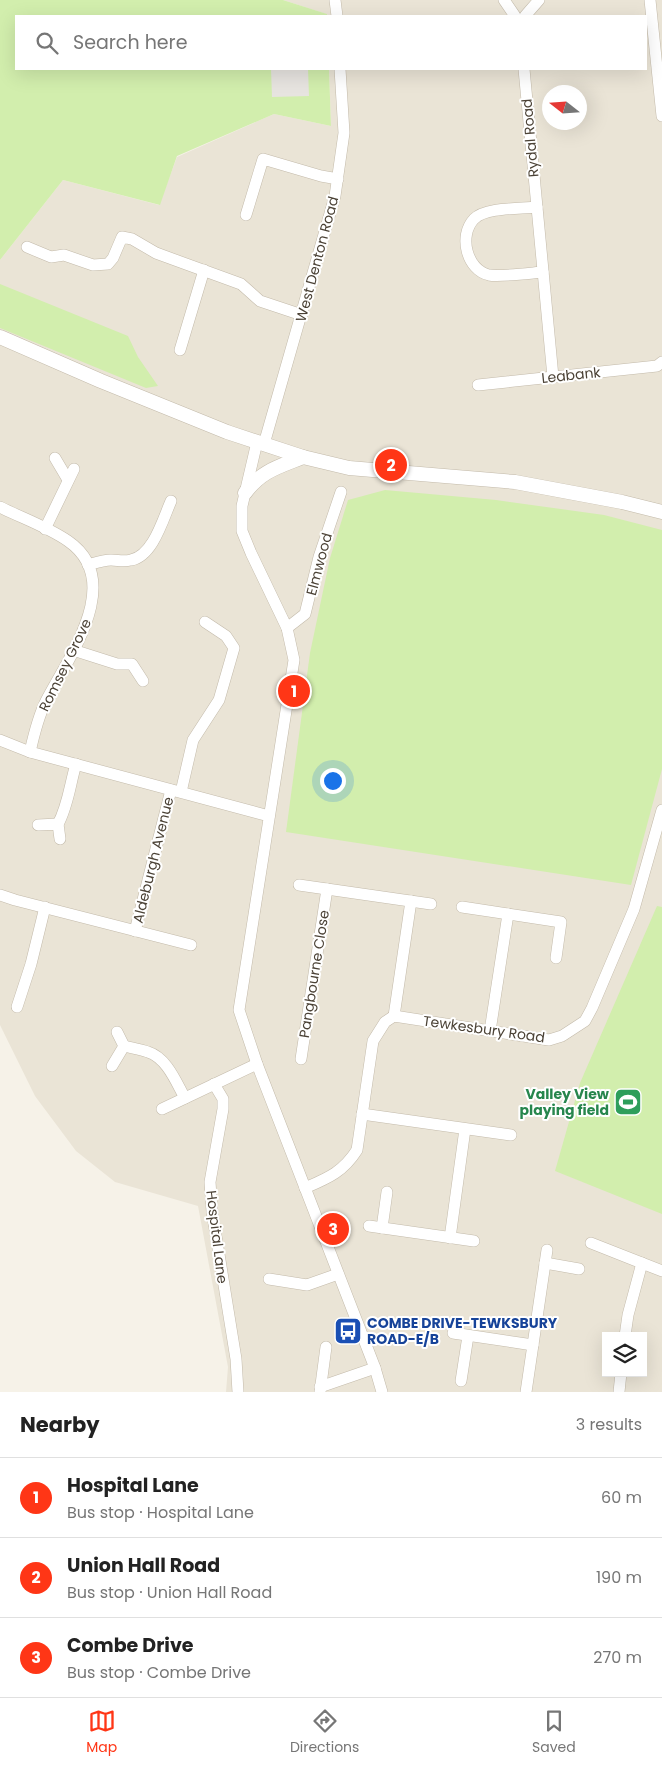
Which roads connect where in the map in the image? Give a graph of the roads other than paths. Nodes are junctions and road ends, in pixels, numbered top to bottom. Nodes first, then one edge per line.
1 (335, 0) edge
2 (504, 0) edge
3 (540, 0) edge
4 (650, 0) edge
5 (337, 15) edge
6 (514, 15) edge
7 (526, 15) edge
8 (340, 70) edge
9 (524, 70) edge
10 (662, 116) edge
11 (338, 179) junction
12 (537, 207) junction
13 (246, 215) dead end
14 (27, 247) dead end
15 (204, 270) junction
16 (543, 272) junction
17 (302, 315) junction
18 (0, 337) edge
19 (180, 350) dead end
20 (662, 362) edge
21 (553, 377) junction
22 (478, 385) dead end
23 (260, 443) junction
24 (303, 457) junction
25 (54, 458) dead end
26 (74, 469) dead end
27 (68, 480) junction
28 (341, 492) dead end
29 (245, 494) junction
30 (171, 500) dead end
31 (0, 507) edge
32 (662, 512) edge
33 (45, 528) junction
34 (88, 566) junction
35 (205, 622) dead end
36 (287, 628) junction
37 (73, 650) junction
38 (143, 680) dead end
39 (0, 740) edge
40 (30, 752) junction
41 (76, 764) junction
42 (176, 791) junction
43 (662, 810) edge
44 (269, 816) junction
45 (58, 824) junction
46 (38, 825) dead end
47 (60, 839) dead end
48 (299, 885) dead end
49 (327, 889) junction
50 (0, 894) edge
51 (411, 901) junction
52 (431, 904) dead end
53 (44, 907) junction
54 (462, 907) dead end
55 (508, 914) junction
56 (135, 931) junction
57 (191, 945) dead end
58 (556, 958) dead end
59 (16, 1007) dead end
60 (394, 1016) junction
61 (490, 1031) junction
62 (117, 1032) dead end
63 (124, 1046) junction
64 (301, 1059) dead end
65 (257, 1064) junction
66 (112, 1066) dead end
67 (214, 1084) junction
68 (185, 1098) junction
69 (162, 1108) dead end
70 (362, 1114) junction
71 (465, 1129) junction
72 (512, 1135) dead end
73 (305, 1188) junction
74 (386, 1192) dead end
75 (369, 1226) dead end
76 (382, 1228) junction
77 (450, 1238) junction
78 (474, 1241) dead end
79 (591, 1243) dead end
80 (547, 1250) dead end
81 (545, 1263) junction
82 (642, 1263) junction
83 (579, 1269) dead end
84 (662, 1271) edge
85 (338, 1274) junction
86 (269, 1280) dead end
87 (626, 1332) edge
88 (453, 1333) dead end
89 (468, 1336) junction
90 (533, 1345) junction
91 (326, 1347) dead end
92 (375, 1368) junction
93 (620, 1377) edge
94 (461, 1381) dead end
95 (320, 1390) edge
96 (238, 1392) edge
97 (382, 1392) edge
98 (526, 1392) edge
99 (618, 1392) edge

1 - 5 street
2 - 6 street
3 - 7 street
4 - 10 street
8 - 11 street, West Denton Road
9 - 12 street, Rydal Road
11 - 13 street
11 - 17 street, West Denton Road
12 - 16 street, Rydal Road
12 - 16 street
14 - 15 street
15 - 17 street
15 - 19 street
16 - 21 street, Rydal Road
17 - 23 street, West Denton Road
18 - 23 street
20 - 21 street, Leabank
21 - 22 street, Leabank
23 - 24 street
23 - 29 street
24 - 29 street
24 - 32 street
25 - 27 street
26 - 27 street
27 - 33 street
28 - 36 street, Elmwood
29 - 36 street
30 - 34 street
31 - 33 street, Romsey Grove
33 - 34 street, Romsey Grove
34 - 37 street, Romsey Grove
35 - 42 street, Aldeburgh Avenue
36 - 44 street
37 - 38 street
37 - 40 street, Romsey Grove
39 - 40 street
40 - 41 street
41 - 42 street
41 - 45 street
42 - 44 street
42 - 56 street, Aldeburgh Avenue
43 - 61 street, Tewkesbury Road
44 - 65 street
45 - 46 street
45 - 47 street
48 - 49 street
49 - 51 street
49 - 64 street, Pangbourne Close
50 - 53 street, Aldeburgh Avenue
51 - 52 street
51 - 60 street
53 - 56 street, Aldeburgh Avenue
53 - 59 street
54 - 55 street
55 - 58 street
55 - 61 street
56 - 57 street, Aldeburgh Avenue
60 - 61 street, Tewkesbury Road
60 - 70 street
62 - 63 street
63 - 66 street
63 - 68 street
65 - 67 street
65 - 73 street
67 - 68 street
67 - 96 street, Hospital Lane
68 - 69 street
70 - 71 street
70 - 73 street
71 - 72 street
71 - 77 street
73 - 85 street
74 - 76 street
75 - 76 street
76 - 77 street
77 - 78 street
79 - 82 street
80 - 81 street
81 - 83 street
81 - 90 street
82 - 84 street
82 - 87 street
85 - 86 street
85 - 92 street
88 - 89 street
89 - 90 street
89 - 94 street
90 - 98 street
91 - 95 street
92 - 95 street
92 - 97 street
93 - 99 street

